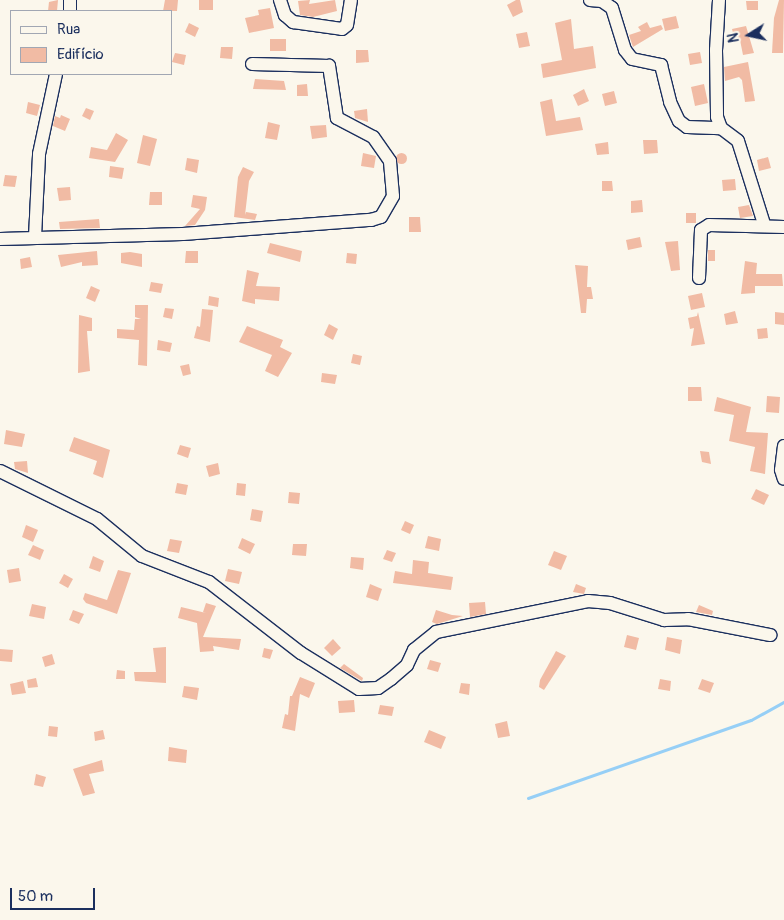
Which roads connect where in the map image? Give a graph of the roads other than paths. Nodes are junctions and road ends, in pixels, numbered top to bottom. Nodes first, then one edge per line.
1 (280, 0) edge
2 (351, 0) edge
3 (590, 0) edge
4 (719, 0) edge
5 (252, 64) dead end
6 (56, 75) edge
7 (721, 128) junction
8 (764, 224) junction
9 (784, 227) edge
10 (35, 237) junction
11 (0, 239) edge
12 (699, 278) dead end
13 (784, 446) edge
14 (0, 471) edge
15 (784, 480) edge
16 (770, 635) dead end

1 - 2 street
3 - 7 street
4 - 7 street
5 - 10 street
6 - 10 street
7 - 8 street
8 - 9 street
8 - 12 street
10 - 11 street
13 - 15 street
14 - 16 street

